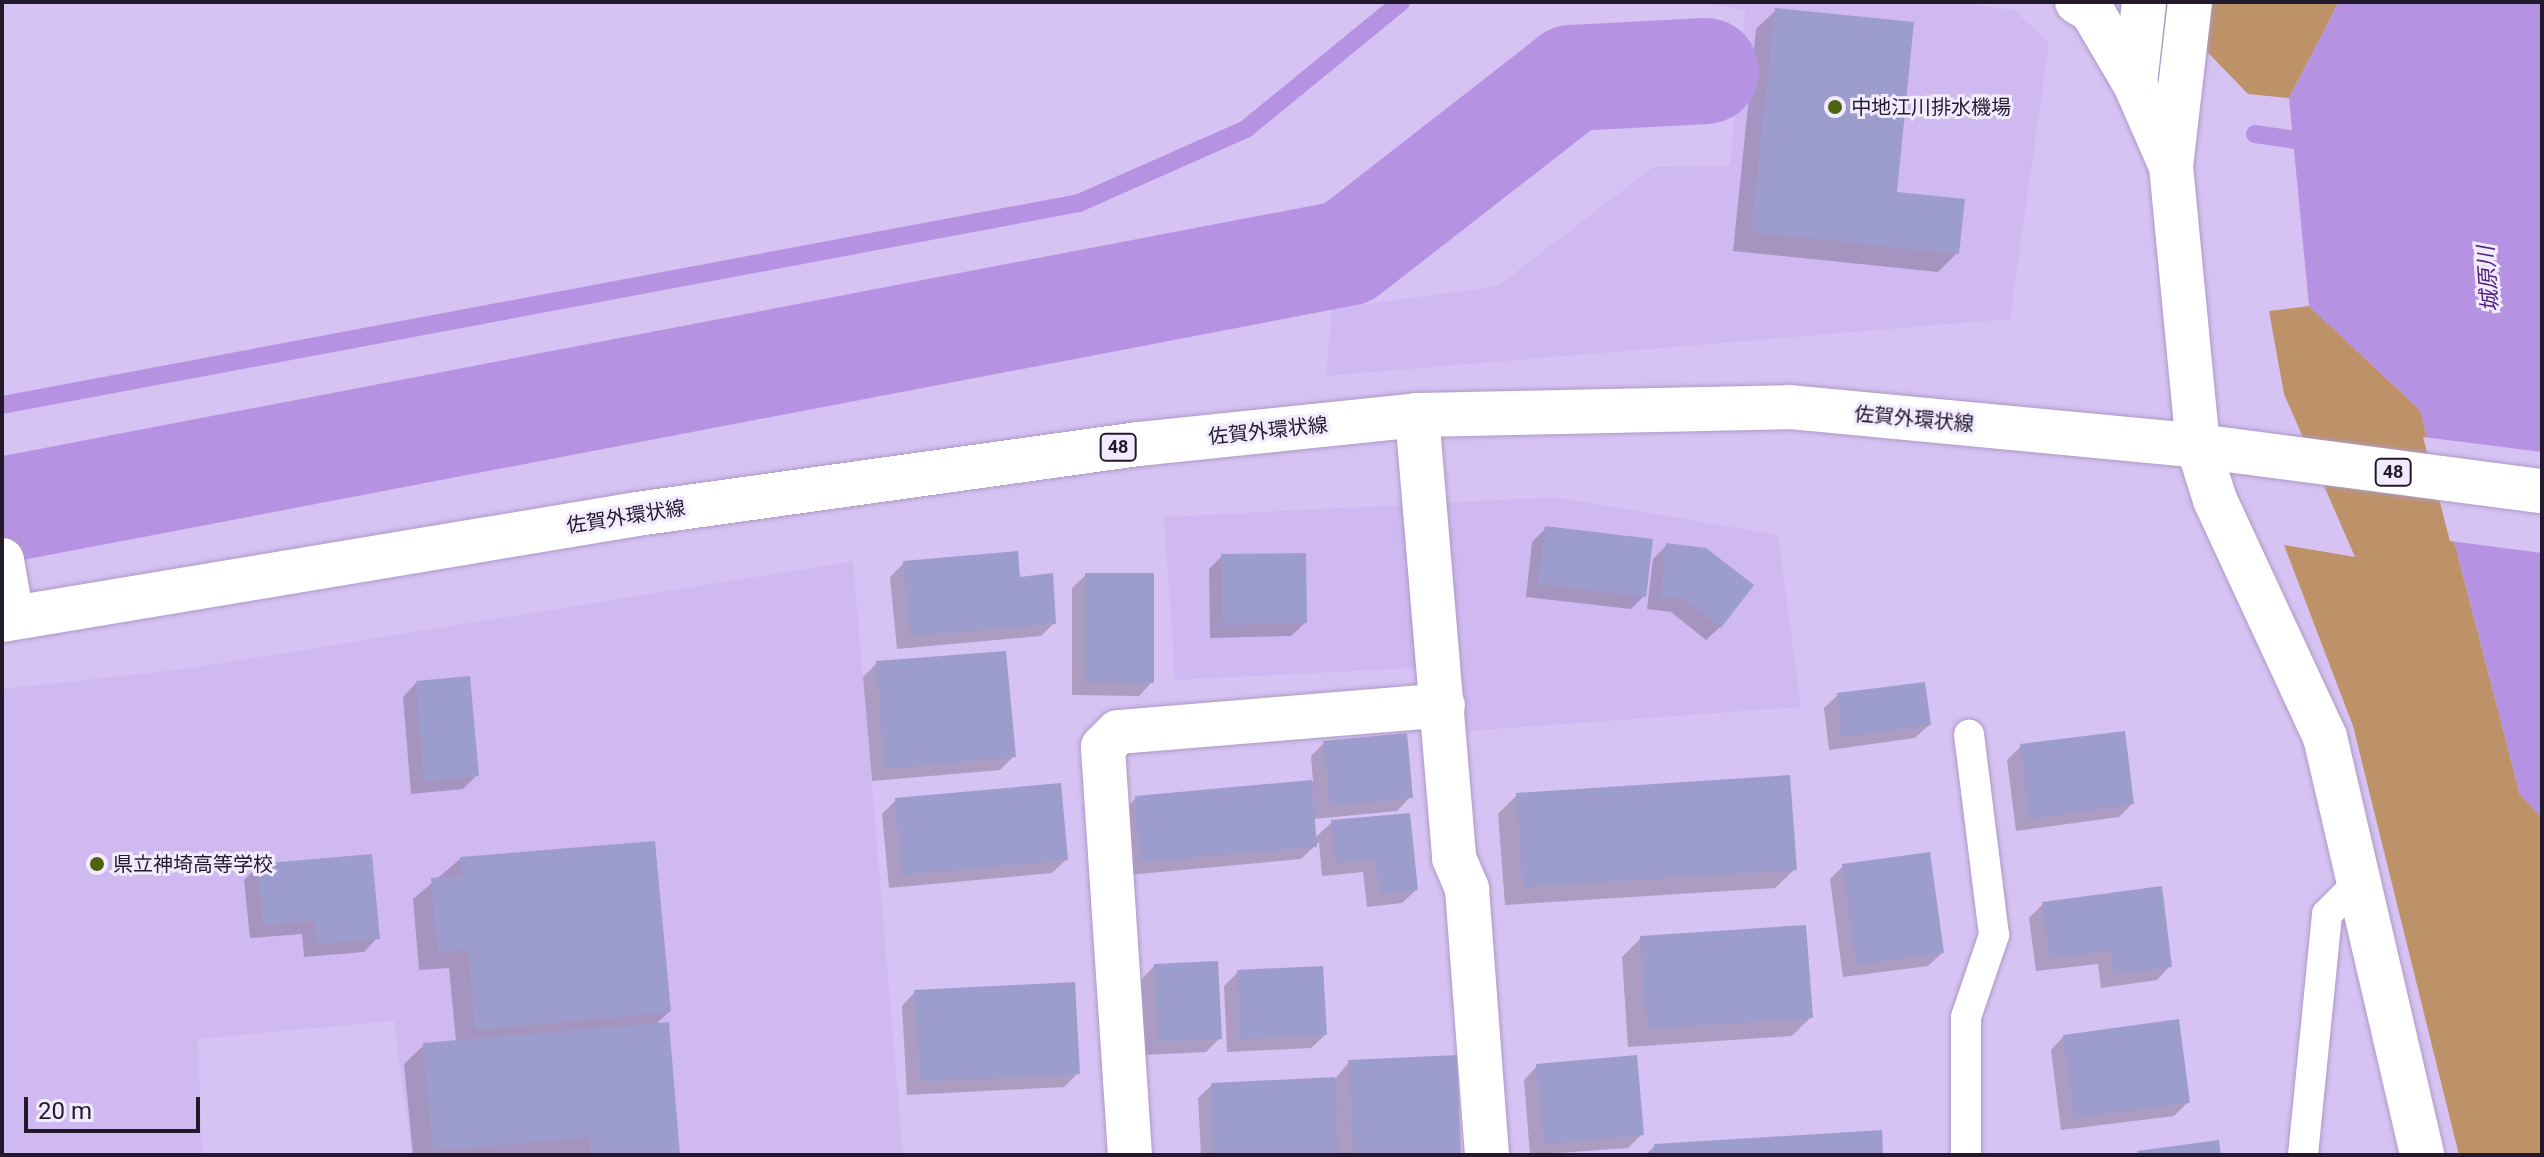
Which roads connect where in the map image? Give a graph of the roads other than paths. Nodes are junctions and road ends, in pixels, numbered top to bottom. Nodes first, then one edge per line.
1 (2077, 2) edge
2 (2144, 2) edge
3 (2190, 2) edge
4 (2135, 84) junction
5 (2171, 166) junction
6 (1417, 415) junction
7 (2198, 446) junction
8 (2542, 491) edge
9 (3, 563) edge
10 (7, 619) edge
11 (1443, 705) junction
12 (1969, 735) dead end
13 (2359, 882) junction
14 (1130, 1155) edge
15 (1487, 1155) edge
16 (1966, 1155) edge
17 (2303, 1155) edge
18 (2422, 1155) edge

1 - 4 street
2 - 4 street
3 - 5 street
4 - 5 street
5 - 7 street
6 - 7 street, 佐賀外環状線 / 48
6 - 10 street, 佐賀外環状線 / 48
6 - 11 street
7 - 8 street, 佐賀外環状線 / 48
7 - 13 street
9 - 10 street
11 - 14 street
11 - 15 street
12 - 16 lane
13 - 17 lane
13 - 18 street

